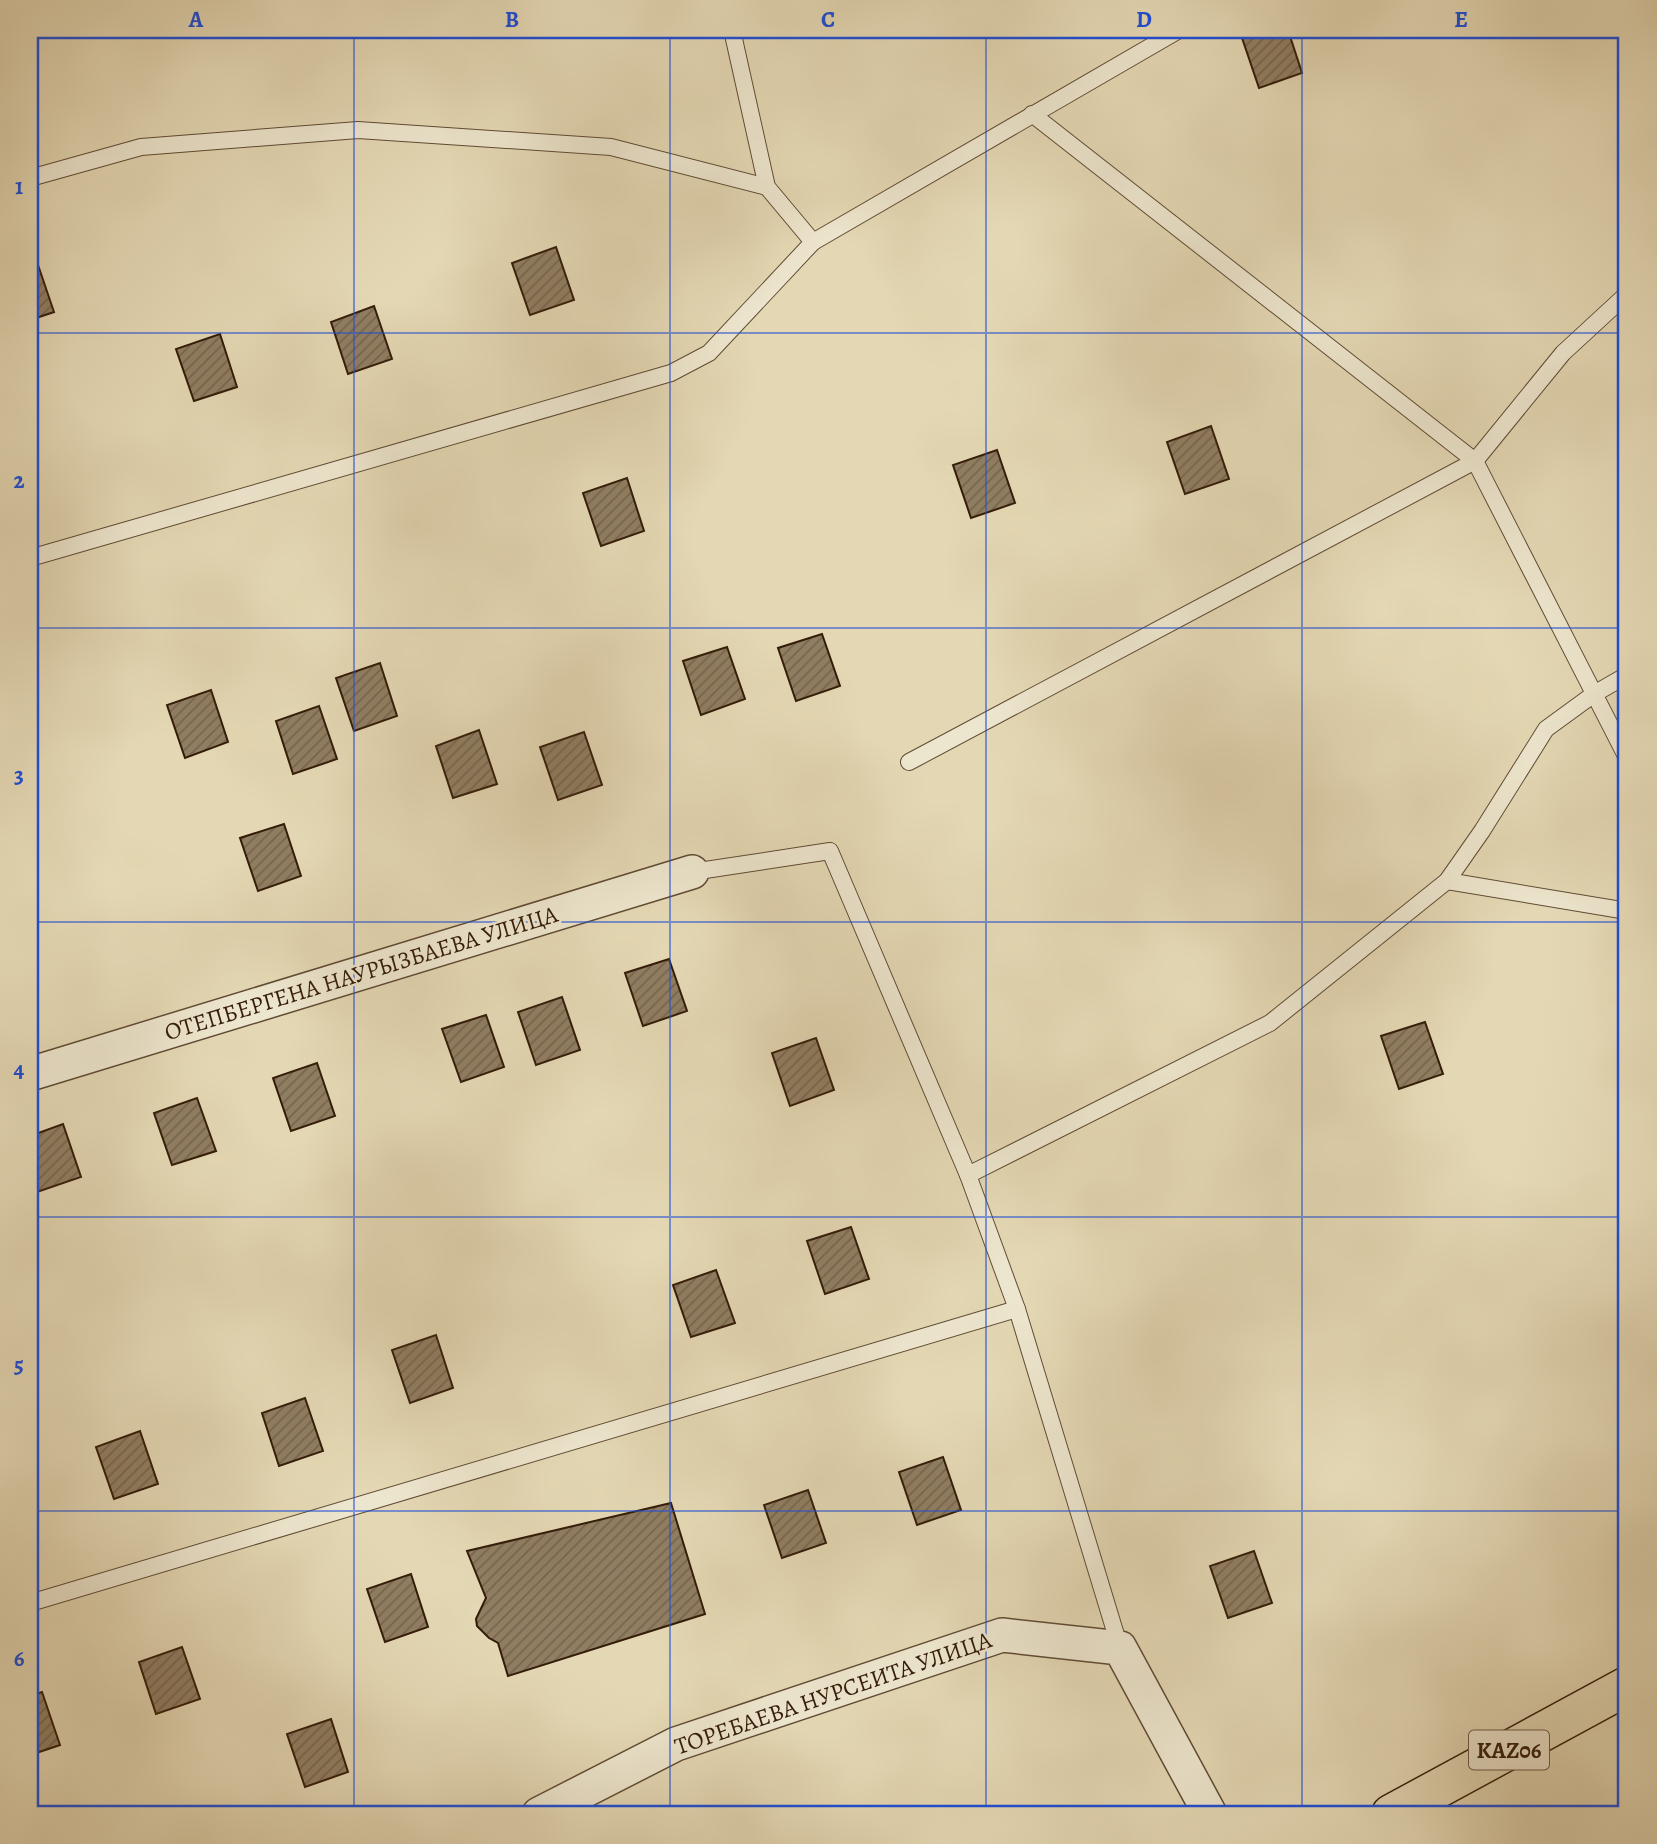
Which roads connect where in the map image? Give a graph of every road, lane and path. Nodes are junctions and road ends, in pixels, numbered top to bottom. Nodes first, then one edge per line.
1 (732, 30) edge
2 (1179, 30) edge
3 (1032, 114) junction
4 (30, 178) edge
5 (767, 187) junction
6 (813, 242) junction
7 (1627, 293) edge
8 (1475, 461) junction
9 (30, 558) edge
10 (1627, 675) edge
11 (1594, 694) junction
12 (1627, 758) edge
13 (909, 762) dead end
14 (692, 872) joint
15 (1447, 881) junction
16 (1627, 911) edge
17 (30, 1074) edge
18 (968, 1175) junction
19 (1017, 1309) junction
20 (30, 1603) edge
21 (1120, 1648) junction
22 (1627, 1686) edge
23 (539, 1814) edge
24 (1210, 1814) edge
25 (1391, 1814) edge

1 - 5 lane
2 - 3 lane
3 - 6 lane
3 - 8 lane
4 - 5 lane
5 - 6 lane
6 - 9 lane
7 - 8 lane
8 - 11 lane
8 - 13 lane
10 - 11 lane
11 - 12 lane
11 - 15 lane
14 - 17 street, ОТЕПБЕРГЕНА НАУРЫЗБАЕВА УЛИЦА
14 - 18 lane
15 - 16 lane
15 - 18 lane
18 - 19 lane
19 - 20 lane
19 - 21 lane
21 - 23 street, ТОРЕБАЕВА НУРСЕИТА УЛИЦА
21 - 24 street
22 - 25 highway, KАZ06

